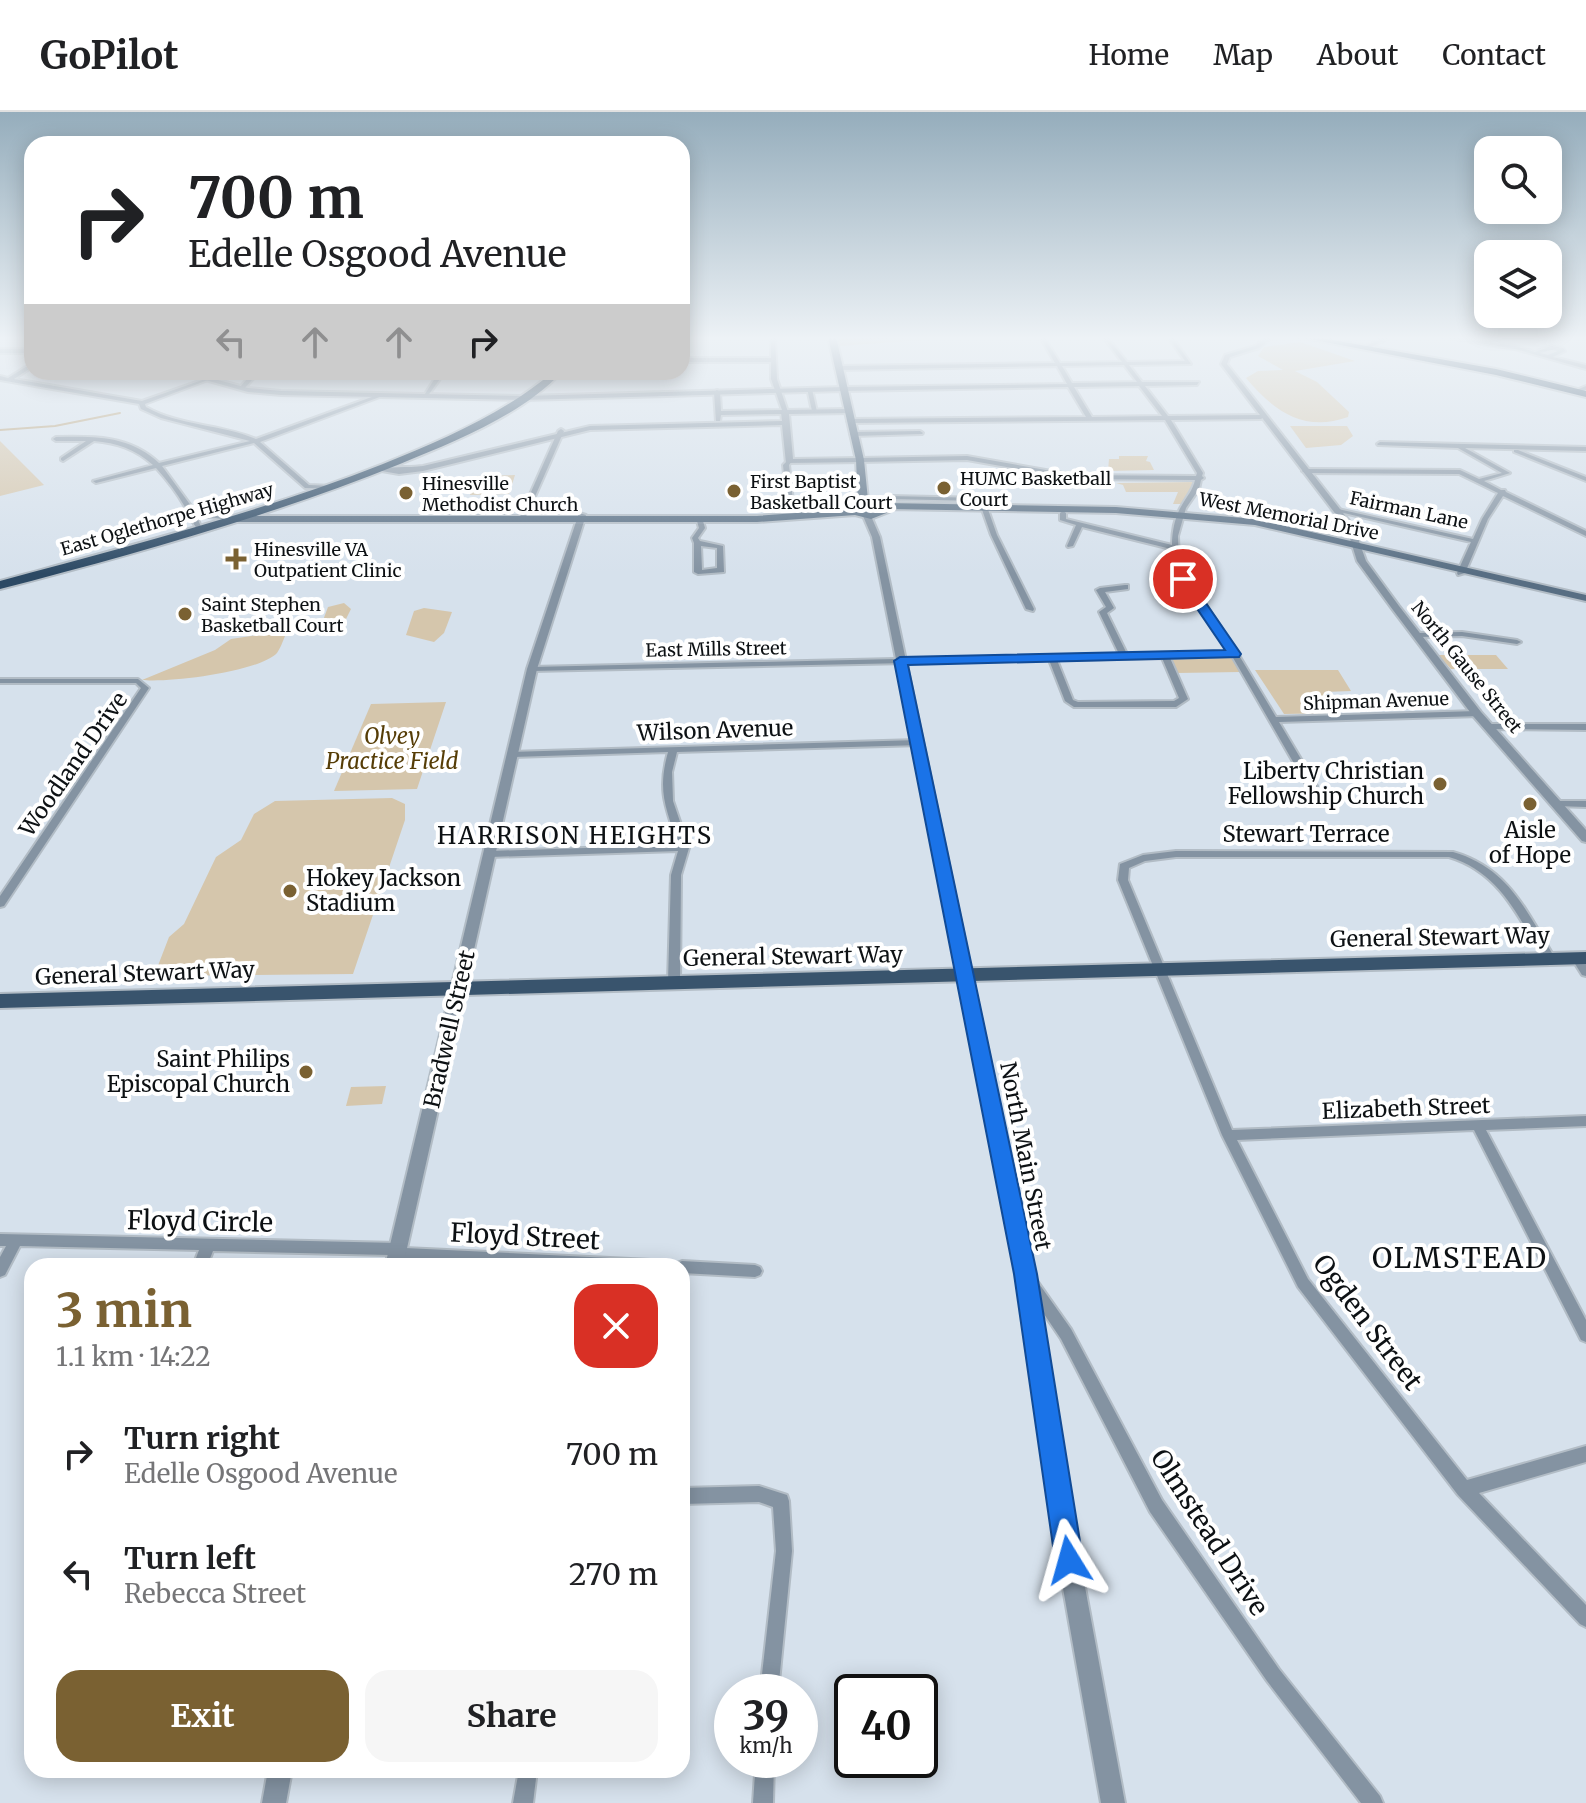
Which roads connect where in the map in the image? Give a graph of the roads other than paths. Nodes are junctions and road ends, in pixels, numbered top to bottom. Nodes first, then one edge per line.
1 (160, 416) edge
2 (325, 416) edge
3 (495, 416) edge
4 (718, 416) edge
5 (785, 416) edge
6 (849, 416) joint
7 (1088, 416) edge
8 (1261, 417) joint
9 (1166, 418) junction
10 (1090, 419) junction
11 (916, 420) junction
12 (785, 423) junction
13 (718, 424) junction
14 (561, 431) junction
15 (920, 433) junction
16 (853, 434) junction
17 (94, 437) junction
18 (56, 439) dead end
19 (256, 441) junction
20 (1380, 444) dead end
21 (1461, 447) junction
22 (1510, 448) junction
23 (1586, 449) edge
24 (926, 451) junction
25 (63, 459) dead end
26 (860, 460) junction
27 (789, 461) junction
28 (160, 464) junction
29 (380, 470) junction
30 (1305, 471) junction
31 (407, 473) junction
32 (1201, 478) junction
33 (1586, 479) edge
34 (1481, 480) junction
35 (96, 481) dead end
36 (337, 486) junction
37 (1503, 491) junction
38 (308, 492) junction
39 (984, 506) junction
40 (858, 507) junction
41 (878, 510) junction
42 (791, 511) junction
43 (1338, 511) junction
44 (192, 512) junction
45 (1181, 512) junction
46 (1063, 513) junction
47 (252, 514) junction
48 (523, 517) junction
49 (582, 517) junction
50 (235, 519) junction
51 (700, 520) junction
52 (1079, 525) junction
53 (199, 529) junction
54 (1586, 534) edge
55 (1474, 541) junction
56 (697, 543) junction
57 (1070, 546) dead end
58 (1356, 547) junction
59 (1175, 548) junction
60 (1462, 571) junction
61 (0, 585) edge
62 (1125, 587) dead end
63 (1586, 600) edge
64 (1030, 609) dead end
65 (1419, 635) junction
66 (1517, 642) dead end
67 (1234, 654) junction
68 (1165, 655) junction
69 (1124, 656) junction
70 (1052, 659) junction
71 (900, 661) junction
72 (532, 669) junction
73 (0, 681) edge
74 (1477, 714) junction
75 (1275, 720) junction
76 (1490, 727) junction
77 (1586, 727) edge
78 (918, 743) junction
79 (673, 750) junction
80 (513, 754) junction
81 (1312, 786) dead end
82 (1559, 804) junction
83 (1586, 804) edge
84 (1586, 838) edge
85 (684, 848) junction
86 (490, 854) junction
87 (0, 904) edge
88 (1549, 958) junction
89 (1583, 963) edge
90 (1158, 968) junction
91 (965, 978) junction
92 (674, 982) junction
93 (458, 988) junction
94 (0, 1001) edge
95 (1586, 1121) edge
96 (1478, 1126) junction
97 (1228, 1135) junction
98 (0, 1240) edge
99 (16, 1241) junction
100 (208, 1245) junction
101 (397, 1256) edge
102 (203, 1258) edge
103 (448, 1258) edge
104 (690, 1267) edge
105 (0, 1271) edge
106 (755, 1271) dead end
107 (1026, 1274) junction
108 (1586, 1335) edge
109 (1586, 1454) edge
110 (1464, 1489) junction
111 (690, 1496) edge
112 (1586, 1618) edge
113 (771, 1674) edge
114 (279, 1778) edge
115 (527, 1778) edge
116 (764, 1778) edge
117 (274, 1803) edge
118 (523, 1803) edge
119 (763, 1803) edge
120 (1113, 1803) edge
121 (1373, 1803) edge

1 - 19 street
2 - 19 street
3 - 29 highway
4 - 13 street
5 - 12 street
6 - 11 street
6 - 16 main road, North Main Street
7 - 10 street
8 - 9 street
8 - 30 street, North Gause Street
9 - 10 street
9 - 32 street
10 - 11 street
11 - 15 street
12 - 13 street
12 - 27 street
13 - 14 street
14 - 31 street
14 - 48 street
15 - 16 street
15 - 24 street
16 - 26 main road, North Main Street
17 - 18 street
17 - 25 street
17 - 28 street
19 - 28 street
19 - 38 street
20 - 21 street
21 - 22 street
21 - 34 street
22 - 23 street
22 - 33 street
24 - 26 street
24 - 32 street
26 - 27 street
26 - 40 main road, North Main Street
26 - 41 main road, North Main Street
27 - 42 street
28 - 35 street
28 - 44 street
29 - 31 street
29 - 36 highway
30 - 34 street
30 - 43 street, North Gause Street
31 - 36 highway
32 - 45 street
34 - 37 street
36 - 38 highway, East Oglethorpe Highway
37 - 54 street
37 - 55 street
38 - 47 highway, East Oglethorpe Highway
39 - 41 main road, West Memorial Drive
39 - 41 street
39 - 45 main road, West Memorial Drive
39 - 46 main road, West Memorial Drive
39 - 64 street
40 - 41 main road, West Memorial Drive
40 - 42 main road
40 - 51 main road
41 - 71 street, North Main Street
42 - 49 main road
43 - 55 street, Fairman Lane
43 - 58 street, North Gause Street
44 - 50 street
44 - 53 street
45 - 46 main road, West Memorial Drive
45 - 58 main road, West Memorial Drive
45 - 59 street
46 - 52 street
47 - 48 main road
47 - 50 highway, East Oglethorpe Highway
48 - 49 main road
48 - 50 main road
49 - 51 main road
49 - 72 street, Bradwell Street
50 - 53 highway, East Oglethorpe Highway
51 - 56 street
52 - 57 street
52 - 59 street
53 - 61 highway, East Oglethorpe Highway
55 - 60 street
56 - 56 street
58 - 60 main road, West Memorial Drive
58 - 65 street, North Gause Street
59 - 67 street
60 - 63 main road, West Memorial Drive
62 - 69 street
65 - 66 street
65 - 74 street, North Gause Street
67 - 68 street, East Mills Street
67 - 75 street
68 - 69 street, East Mills Street
68 - 70 street
69 - 70 street, East Mills Street
70 - 71 street, East Mills Street
71 - 72 street, East Mills Street
71 - 78 street, North Main Street
72 - 80 street, Bradwell Street
73 - 87 street, Woodland Drive
74 - 75 street, Shipman Avenue
74 - 76 street, North Gause Street
75 - 81 street
76 - 77 street
76 - 82 street, North Gause Street
78 - 79 street, Wilson Avenue
78 - 91 street, North Main Street
79 - 80 street, Wilson Avenue
79 - 85 street
80 - 86 street, Bradwell Street
82 - 83 street
82 - 84 street, North Gause Street
85 - 86 street
85 - 92 street
86 - 93 street, Bradwell Street
88 - 89 main road, General Stewart Way
88 - 90 main road, General Stewart Way
88 - 90 street, Stewart Terrace
90 - 91 main road, General Stewart Way
90 - 97 street, Ogden Street
91 - 92 main road, General Stewart Way
91 - 107 street, North Main Street
92 - 93 main road, General Stewart Way
93 - 94 main road, General Stewart Way
93 - 101 street, Bradwell Street
95 - 96 street, Elizabeth Street
96 - 97 street, Elizabeth Street
96 - 108 street
97 - 110 street, Ogden Street
98 - 99 street, Floyd Circle
99 - 100 street, Floyd Circle
99 - 105 street
100 - 101 street, Floyd Circle
100 - 102 street
101 - 103 street, Floyd Street
104 - 106 street
107 - 120 street, North Main Street
107 - 121 street, Olmstead Drive
109 - 110 street
110 - 112 street, Ogden Street
111 - 113 street
114 - 117 street
115 - 118 street
116 - 119 street

